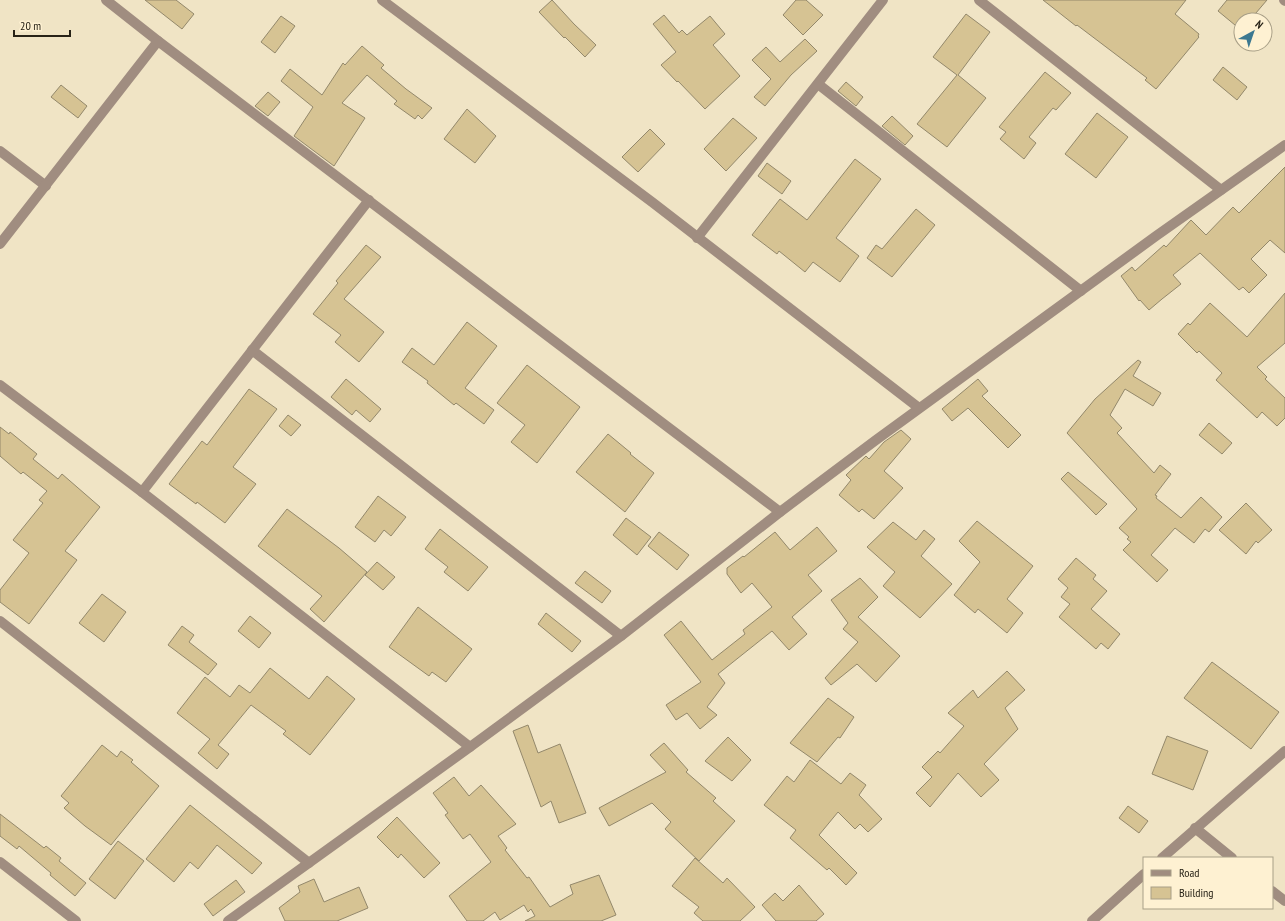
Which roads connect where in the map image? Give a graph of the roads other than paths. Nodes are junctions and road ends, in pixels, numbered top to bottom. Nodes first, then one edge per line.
1 (106, 0) edge
2 (883, 0) edge
3 (979, 0) edge
4 (388, 2) edge
5 (158, 42) junction
6 (818, 84) junction
7 (1285, 145) edge
8 (0, 151) edge
9 (46, 186) junction
10 (1221, 190) junction
11 (368, 200) junction
12 (697, 238) junction
13 (0, 244) edge
14 (1081, 291) junction
15 (252, 350) junction
16 (0, 385) edge
17 (919, 408) junction
18 (142, 492) junction
19 (780, 512) junction
20 (0, 621) edge
21 (621, 636) junction
22 (470, 747) junction
23 (1285, 751) edge
24 (1195, 828) junction
25 (1163, 857) edge
26 (1231, 857) edge
27 (0, 862) edge
28 (309, 863) junction
29 (1143, 875) edge
30 (1273, 891) edge
31 (1285, 901) edge
32 (76, 921) edge
33 (228, 921) edge
34 (1092, 921) edge

1 - 5 street
2 - 6 street
3 - 10 street
4 - 12 street
5 - 9 street
5 - 11 street
6 - 12 street
6 - 14 street
7 - 10 street
8 - 9 street
9 - 13 street
10 - 14 street
11 - 15 street
11 - 19 street
12 - 17 street
14 - 17 street
15 - 18 street
15 - 21 street
16 - 18 street
17 - 19 street
18 - 22 street
19 - 21 street
20 - 28 street
21 - 22 street
22 - 28 street
23 - 24 street
24 - 25 street
24 - 26 street
27 - 32 street
28 - 33 street
29 - 34 street
30 - 31 street

